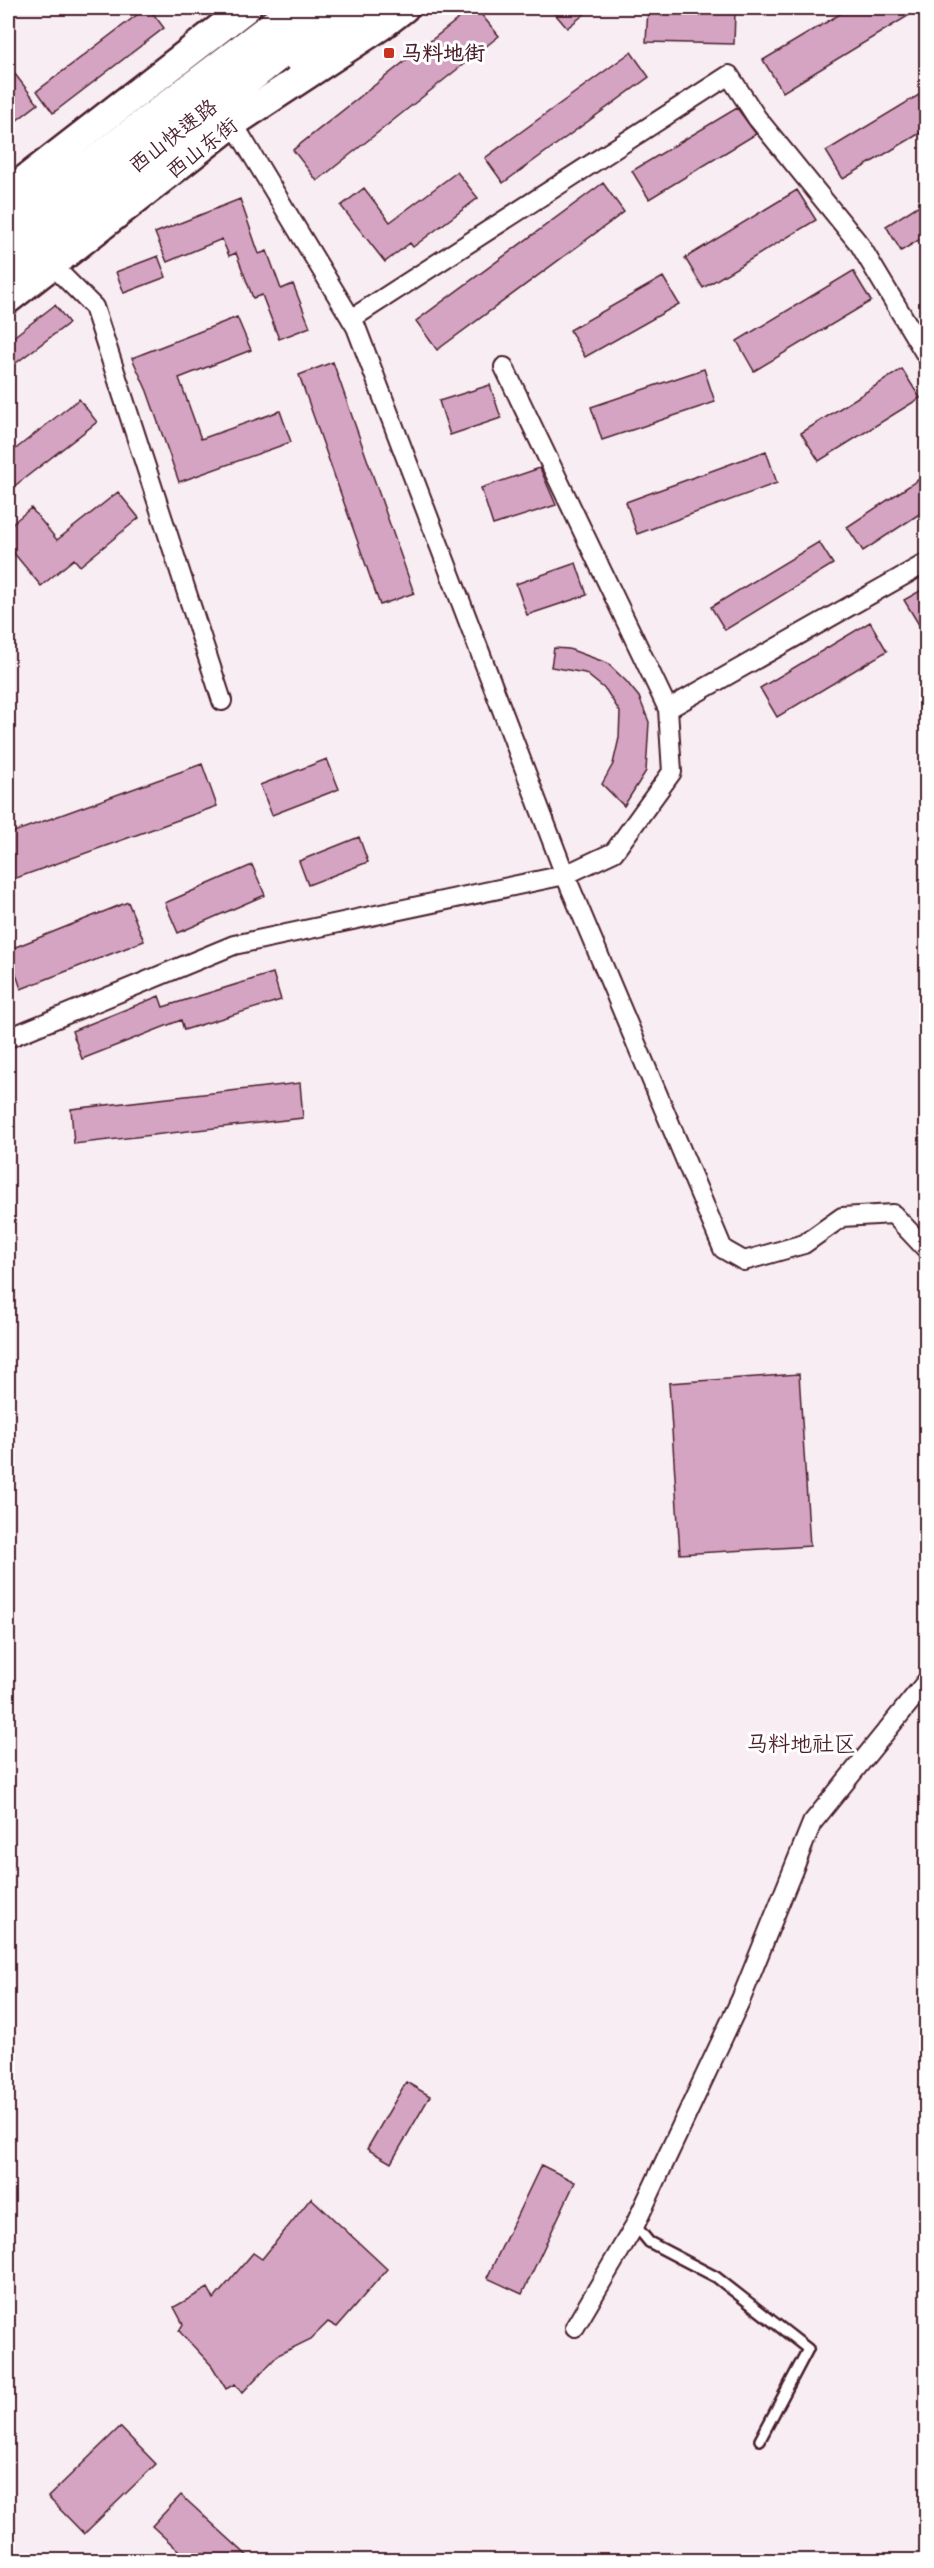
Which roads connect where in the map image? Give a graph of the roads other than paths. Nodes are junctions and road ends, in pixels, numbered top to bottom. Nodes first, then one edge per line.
1 (246, 8) edge
2 (296, 8) edge
3 (339, 8) edge
4 (388, 8) edge
5 (404, 8) edge
6 (241, 82) junction
7 (233, 123) junction
8 (63, 186) junction
9 (8, 193) edge
10 (8, 206) edge
11 (8, 228) edge
12 (52, 265) junction
13 (8, 266) edge
14 (8, 284) edge
15 (8, 299) edge
16 (351, 319) junction
17 (927, 355) edge
18 (504, 367) dead end
19 (927, 563) edge
20 (222, 702) dead end
21 (668, 709) junction
22 (566, 875) junction
23 (10, 1037) dead end
24 (927, 1249) edge
25 (927, 1682) edge
26 (635, 2225) junction
27 (575, 2327) dead end
28 (760, 2440) dead end

1 - 9 main road
2 - 8 highway, 西山快速路
3 - 6 highway, 西山快速路
4 - 6 highway
5 - 7 main road, 西山东街
6 - 13 highway, 西山快速路
7 - 12 main road, 西山东街
7 - 16 street
8 - 10 highway
8 - 11 highway, 西山快速路
12 - 14 highway
12 - 15 main road, 西山东街
12 - 20 street
16 - 17 street
16 - 22 street
18 - 21 street
19 - 21 street
21 - 22 street
22 - 23 street
22 - 24 street
25 - 26 street
26 - 27 street
26 - 28 lane

